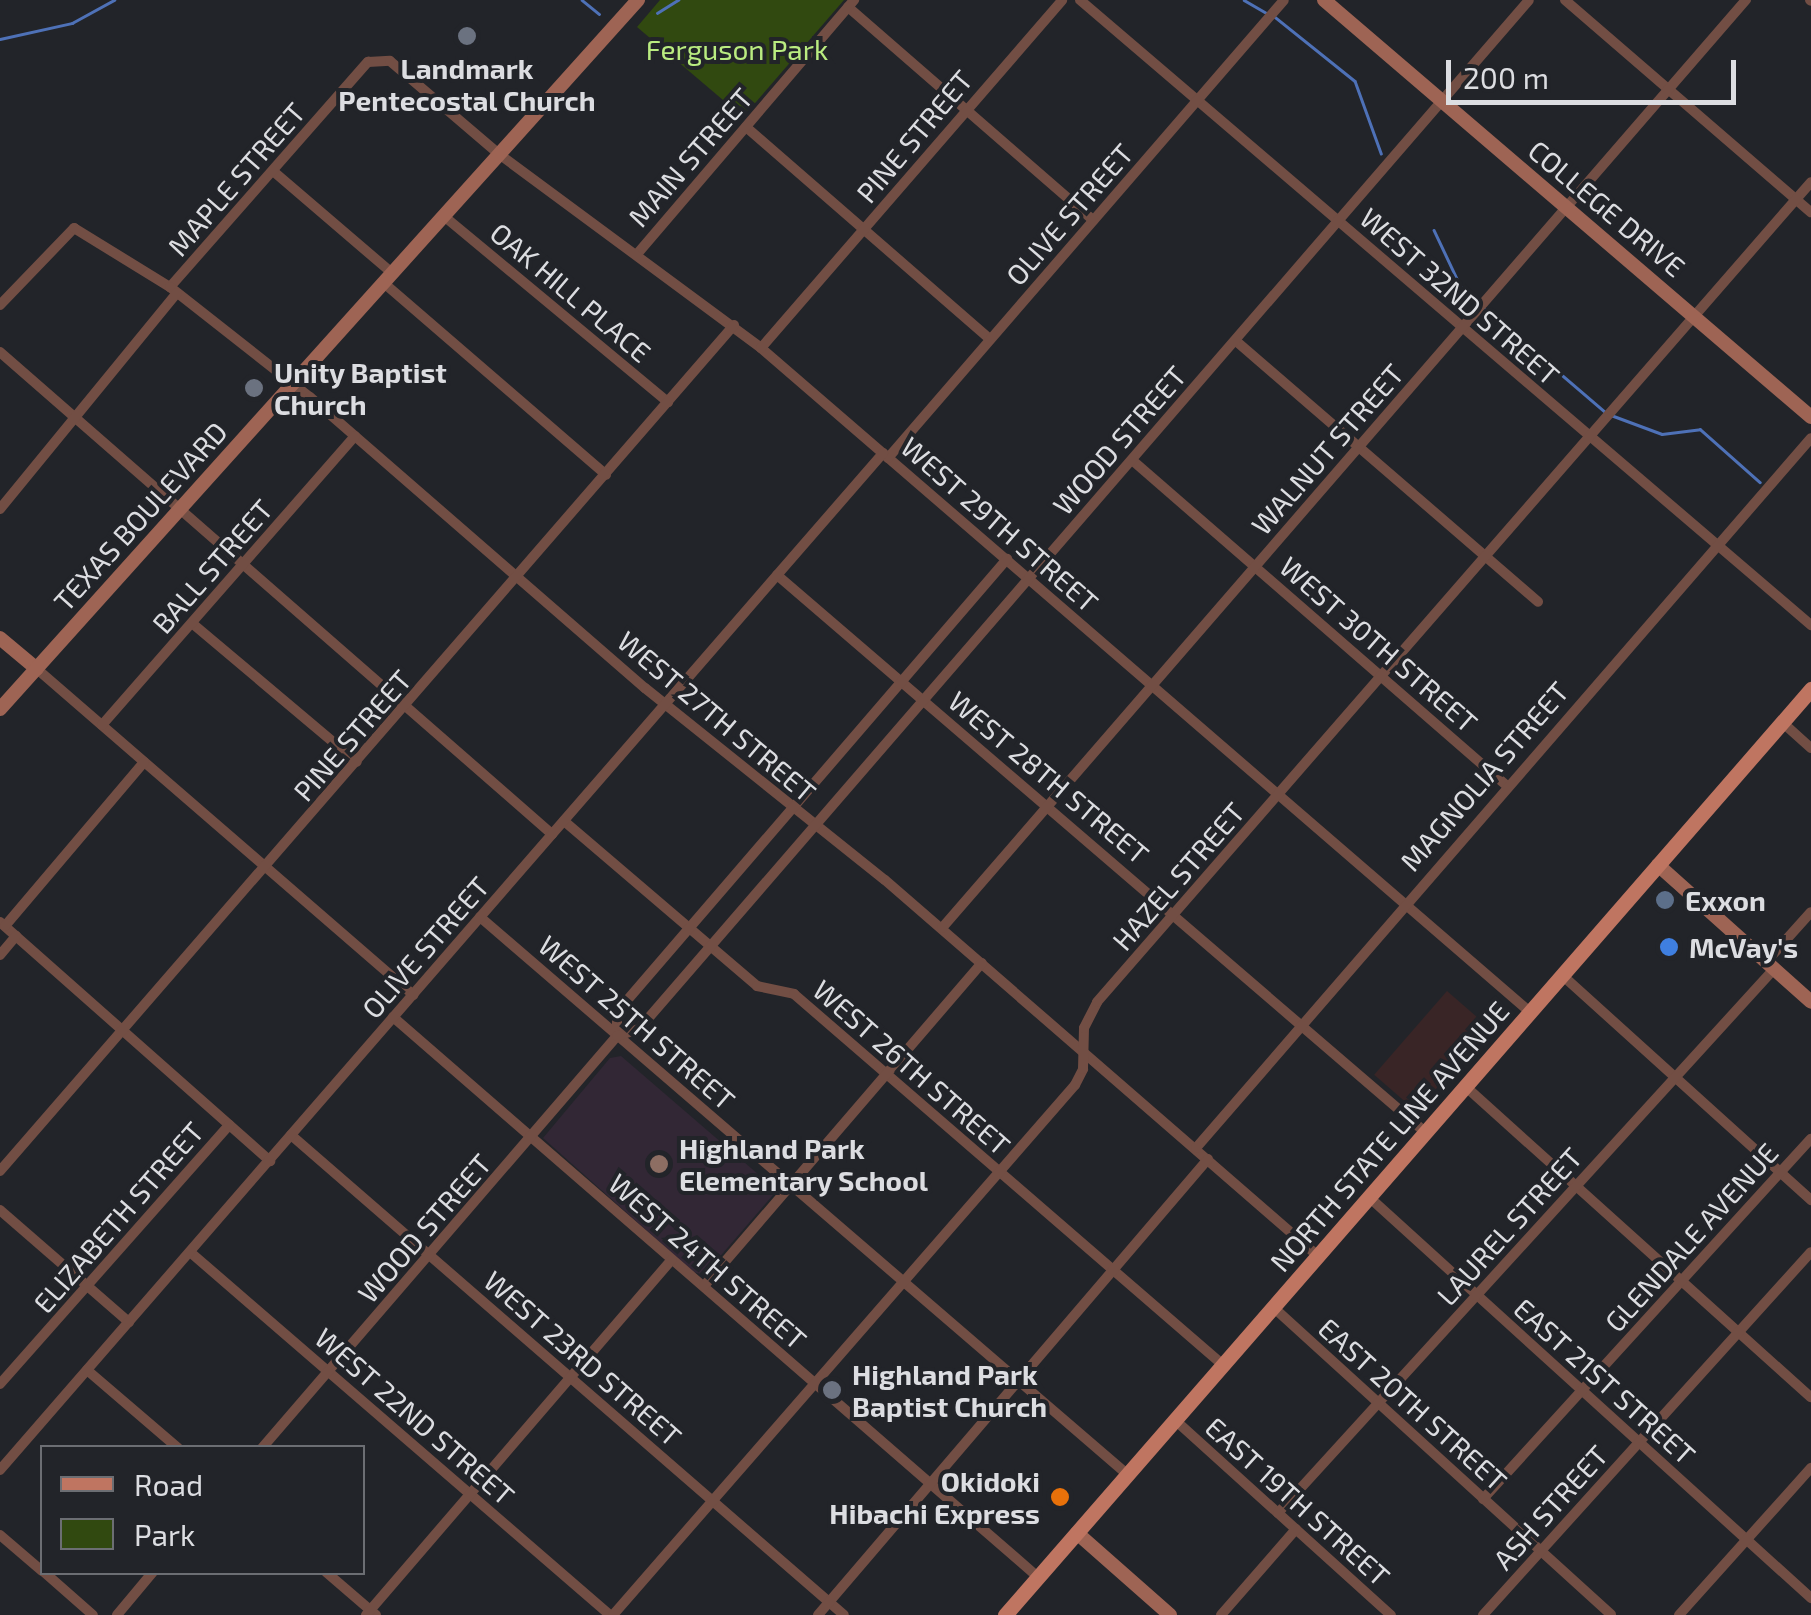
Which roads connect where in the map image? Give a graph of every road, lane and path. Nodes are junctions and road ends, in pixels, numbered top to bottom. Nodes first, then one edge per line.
1 (638, 0) edge
2 (1062, 0) edge
3 (1080, 0) edge
4 (1324, 0) edge
5 (1529, 0) edge
6 (1566, 0) edge
7 (1746, 0) edge
8 (851, 3) edge
9 (1281, 4) edge
10 (424, 90) joint
11 (1669, 90) junction
12 (1197, 100) junction
13 (1442, 101) junction
14 (965, 108) junction
15 (746, 127) junction
16 (500, 154) junction
17 (272, 170) junction
18 (1811, 182) edge
19 (1796, 199) junction
20 (1569, 208) junction
21 (1811, 212) edge
22 (445, 217) junction
23 (1094, 220) junction
24 (1340, 222) junction
25 (864, 230) junction
26 (638, 252) junction
27 (389, 279) junction
28 (174, 290) junction
29 (0, 305) edge
30 (1696, 317) junction
31 (734, 325) junction
32 (1463, 328) junction
33 (990, 340) junction
34 (1236, 341) junction
35 (761, 348) junction
36 (0, 352) edge
37 (292, 383) junction
38 (668, 402) junction
39 (1811, 417) edge
40 (76, 419) junction
41 (355, 436) junction
42 (1591, 437) junction
43 (1811, 438) edge
44 (1359, 448) junction
45 (886, 455) junction
46 (1132, 460) junction
47 (606, 475) junction
48 (181, 508) junction
49 (0, 509) edge
50 (1718, 546) junction
51 (1486, 557) junction
52 (1006, 560) junction
53 (244, 563) junction
54 (1255, 566) junction
55 (777, 574) junction
56 (518, 577) junction
57 (1028, 578) junction
58 (1538, 602) dead end
59 (193, 624) junction
60 (1811, 625) edge
61 (0, 638) edge
62 (37, 669) junction
63 (1381, 676) junction
64 (903, 682) junction
65 (1152, 686) junction
66 (1811, 690) edge
67 (923, 699) junction
68 (668, 702) junction
69 (407, 706) junction
70 (0, 709) edge
71 (1782, 722) junction
72 (102, 726) junction
73 (1811, 748) edge
74 (144, 762) junction
75 (357, 762) junction
76 (1505, 784) junction
77 (1280, 796) junction
78 (1050, 805) junction
79 (792, 806) junction
80 (564, 821) junction
81 (814, 825) junction
82 (552, 834) junction
83 (1658, 865) junction
84 (268, 868) junction
85 (1404, 903) junction
86 (1811, 912) edge
87 (1176, 915) junction
88 (480, 916) junction
89 (2, 924) edge
90 (942, 928) junction
91 (688, 930) junction
92 (16, 936) junction
93 (708, 947) junction
94 (0, 954) edge
95 (982, 963) junction
96 (1770, 965) junction
97 (1562, 975) junction
98 (413, 995) junction
99 (1811, 1002) edge
100 (1530, 1012) junction
101 (393, 1018) junction
102 (1302, 1024) junction
103 (121, 1030) junction
104 (617, 1036) junction
105 (1083, 1051) junction
106 (887, 1074) junction
107 (1675, 1078) junction
108 (1466, 1086) junction
109 (229, 1124) junction
110 (1426, 1132) junction
111 (291, 1135) junction
112 (531, 1138) junction
113 (1811, 1139) edge
114 (1196, 1148) junction
115 (1208, 1158) junction
116 (270, 1161) junction
117 (999, 1170) junction
118 (0, 1171) edge
119 (1780, 1172) junction
120 (790, 1186) junction
121 (1576, 1186) junction
122 (1369, 1197) junction
123 (1811, 1200) edge
124 (0, 1210) edge
125 (190, 1252) junction
126 (1811, 1252) edge
127 (430, 1255) junction
128 (1318, 1256) junction
129 (672, 1260) junction
130 (1114, 1270) junction
131 (1682, 1281) junction
132 (902, 1282) junction
133 (87, 1286) junction
134 (704, 1286) junction
135 (1477, 1294) junction
136 (1273, 1308) junction
137 (129, 1322) junction
138 (1739, 1332) junction
139 (1223, 1365) junction
140 (87, 1370) junction
141 (329, 1372) junction
142 (570, 1377) junction
143 (1018, 1381) junction
144 (0, 1384) edge
145 (815, 1384) junction
146 (1582, 1390) junction
147 (1811, 1397) edge
148 (1378, 1403) junction
149 (1175, 1420) junction
150 (1639, 1442) junction
151 (174, 1445) edge
152 (265, 1445) edge
153 (1811, 1468) edge
154 (0, 1470) edge
155 (1128, 1474) junction
156 (932, 1485) junction
157 (470, 1494) junction
158 (1483, 1499) junction
159 (712, 1500) junction
160 (1278, 1513) junction
161 (1296, 1529) junction
162 (1077, 1533) junction
163 (0, 1535) edge
164 (1747, 1540) junction
165 (1541, 1551) junction
166 (40, 1569) edge
167 (46, 1575) edge
168 (150, 1575) edge
169 (329, 1575) edge
170 (1038, 1577) junction
171 (1811, 1598) edge
172 (829, 1602) junction
173 (371, 1613) edge
174 (93, 1615) edge
175 (116, 1615) edge
176 (611, 1615) edge
177 (818, 1615) edge
178 (844, 1615) edge
179 (1006, 1615) edge
180 (1170, 1615) edge
181 (1222, 1615) edge
182 (1391, 1615) edge
183 (1483, 1615) edge
184 (1611, 1615) edge
185 (1678, 1615) edge

1 - 16 main road, TEXAS BOULEVARD
2 - 14 street, PINE STREET
3 - 12 street, WEST 32ND STREET
4 - 13 main road, COLLEGE DRIVE
5 - 13 street, WOOD STREET
6 - 11 street
7 - 11 street, WALNUT STREET
8 - 14 street
8 - 15 street, MAIN STREET
9 - 12 street, OLIVE STREET
10 - 16 street, WEST 29TH STREET
10 - 17 street, MAPLE STREET
11 - 19 street
11 - 20 street, WALNUT STREET
12 - 23 street, OLIVE STREET
12 - 24 street, WEST 32ND STREET
13 - 20 main road, COLLEGE DRIVE
13 - 24 street, WOOD STREET
14 - 23 street
14 - 25 street, PINE STREET
15 - 25 street
15 - 26 street, MAIN STREET
16 - 22 main road, TEXAS BOULEVARD
16 - 26 street, WEST 29TH STREET
17 - 27 street
17 - 28 street, MAPLE STREET
18 - 19 street, HAZEL STREET
19 - 21 street
19 - 30 street, HAZEL STREET
20 - 30 main road, COLLEGE DRIVE
20 - 32 street, WALNUT STREET
22 - 27 main road, TEXAS BOULEVARD
22 - 38 street, OAK HILL PLACE
23 - 33 street, OLIVE STREET
24 - 32 street, WEST 32ND STREET
24 - 34 street, WOOD STREET
25 - 33 street
25 - 35 street, PINE STREET
26 - 31 street, WEST 29TH STREET
27 - 37 main road, TEXAS BOULEVARD
27 - 47 street
28 - 29 street, WEST 27TH STREET
28 - 37 street, WEST 27TH STREET
28 - 40 street, MAPLE STREET
30 - 39 main road, COLLEGE DRIVE
30 - 42 street, HAZEL STREET
31 - 35 street, WEST 29TH STREET
31 - 38 street, PINE STREET
32 - 42 street, WEST 32ND STREET
32 - 44 street, WALNUT STREET
33 - 45 street, OLIVE STREET
34 - 44 street
34 - 46 street, WOOD STREET
35 - 45 street, WEST 29TH STREET
36 - 40 street
37 - 41 street, WEST 27TH STREET
37 - 48 main road, TEXAS BOULEVARD
38 - 47 street, PINE STREET
40 - 48 street
40 - 49 street, MAPLE STREET
41 - 53 street, BALL STREET
41 - 56 street, WEST 27TH STREET
42 - 50 street, WEST 32ND STREET
42 - 51 street, HAZEL STREET
43 - 50 street, MAGNOLIA STREET
44 - 51 street
44 - 54 street, WALNUT STREET
45 - 52 street, WEST 29TH STREET
45 - 55 street, OLIVE STREET
46 - 54 street, WEST 30TH STREET
46 - 57 street, WOOD STREET
47 - 56 street, PINE STREET
48 - 53 street
48 - 62 main road, TEXAS BOULEVARD
50 - 60 street, WEST 32ND STREET
50 - 76 street, MAGNOLIA STREET
51 - 58 street
51 - 63 street, HAZEL STREET
52 - 57 street, WEST 29TH STREET
52 - 64 street, WOOD STREET
53 - 59 street, BALL STREET
53 - 69 street
54 - 63 street, WEST 30TH STREET
54 - 65 street, WALNUT STREET
55 - 64 street, WEST 28TH STREET
55 - 68 street, OLIVE STREET
56 - 68 street, WEST 27TH STREET
56 - 69 street, PINE STREET
57 - 65 street, WEST 29TH STREET
57 - 67 street, WOOD STREET
59 - 72 street, BALL STREET
59 - 75 street
61 - 62 main road
62 - 70 main road, TEXAS BOULEVARD
62 - 72 street
63 - 76 street, WEST 30TH STREET
63 - 77 street, HAZEL STREET
64 - 67 street, WEST 28TH STREET
64 - 79 street, WOOD STREET
65 - 77 street, WEST 29TH STREET
65 - 78 street, WALNUT STREET
66 - 71 main road, NORTH STATE LINE AVENUE
67 - 78 street, WEST 28TH STREET
67 - 81 street, WOOD STREET
68 - 79 street, WEST 27TH STREET
68 - 80 street, OLIVE STREET
69 - 75 street, PINE STREET
69 - 82 street
71 - 73 street
71 - 83 main road, NORTH STATE LINE AVENUE
72 - 74 street
74 - 84 street
74 - 89 street
75 - 84 street, PINE STREET
76 - 85 street, MAGNOLIA STREET
77 - 85 street, WEST 29TH STREET
77 - 87 street, HAZEL STREET
78 - 87 street, WEST 28TH STREET
78 - 90 street, WALNUT STREET
79 - 81 street, WEST 27TH STREET
79 - 91 street, WOOD STREET
80 - 82 street, OLIVE STREET
80 - 91 street, WEST 26TH STREET
81 - 90 street, WEST 27TH STREET
81 - 93 street, WOOD STREET
82 - 88 street, OLIVE STREET
83 - 96 main road
83 - 97 main road, NORTH STATE LINE AVENUE
84 - 98 street
84 - 103 street, PINE STREET
85 - 100 street, WEST 29TH STREET
85 - 102 street, MAGNOLIA STREET
86 - 96 street, LAUREL STREET
87 - 102 street, WEST 28TH STREET
87 - 105 street, HAZEL STREET
88 - 98 street, OLIVE STREET
88 - 104 street, WEST 25TH STREET
89 - 92 street
90 - 95 street, WEST 27TH STREET
91 - 93 street, WEST 26TH STREET
91 - 104 street, WOOD STREET
92 - 94 street
92 - 103 street
93 - 104 street, WOOD STREET
93 - 106 street, WEST 26TH STREET
95 - 105 street, WEST 27TH STREET
95 - 106 street
96 - 99 main road
96 - 107 street, LAUREL STREET
97 - 100 main road, NORTH STATE LINE AVENUE
97 - 107 street
98 - 101 street, OLIVE STREET
100 - 108 main road, NORTH STATE LINE AVENUE
101 - 111 street, OLIVE STREET
101 - 112 street, WEST 24TH STREET
102 - 110 street, WEST 28TH STREET
102 - 114 street, MAGNOLIA STREET
103 - 109 street
103 - 118 street, PINE STREET
104 - 112 street, WOOD STREET
104 - 120 street, WEST 25TH STREET
105 - 114 street, WEST 27TH STREET
105 - 117 street, HAZEL STREET
106 - 117 street, WEST 26TH STREET
106 - 120 street
107 - 119 street
107 - 121 street, LAUREL STREET
108 - 110 main road, NORTH STATE LINE AVENUE
108 - 121 street
109 - 116 street
109 - 133 street, ELIZABETH STREET
110 - 122 main road, NORTH STATE LINE AVENUE
111 - 116 street, OLIVE STREET
111 - 127 street, WEST 23RD STREET
112 - 127 street, WOOD STREET
112 - 129 street, WEST 24TH STREET
113 - 119 street, GLENDALE AVENUE
114 - 115 street, WEST 27TH STREET
115 - 128 street, WEST 27TH STREET
115 - 130 street
116 - 125 street, OLIVE STREET
117 - 130 street, WEST 26TH STREET
117 - 132 street, HAZEL STREET
119 - 123 street
119 - 131 street, GLENDALE AVENUE
120 - 132 street, WEST 25TH STREET
120 - 134 street
121 - 131 street
121 - 135 street, LAUREL STREET
122 - 128 main road, NORTH STATE LINE AVENUE
122 - 135 street, EAST 21ST STREET
124 - 133 street
125 - 137 street, OLIVE STREET
125 - 141 street, WEST 22ND STREET
126 - 138 street, ASH STREET
127 - 141 street, WOOD STREET
127 - 142 street, WEST 23RD STREET
128 - 136 main road, NORTH STATE LINE AVENUE
129 - 134 street, WEST 24TH STREET
129 - 142 street
130 - 139 street, WEST 26TH STREET
130 - 143 street
131 - 138 street
131 - 146 street, GLENDALE AVENUE
132 - 143 street, WEST 25TH STREET
132 - 145 street, HAZEL STREET
133 - 137 street
133 - 144 street, ELIZABETH STREET
134 - 145 street, WEST 24TH STREET
135 - 146 street, EAST 21ST STREET
135 - 148 street, LAUREL STREET
136 - 139 main road, NORTH STATE LINE AVENUE
136 - 148 street, EAST 20TH STREET
137 - 140 street, OLIVE STREET
138 - 147 street
138 - 150 street, ASH STREET
139 - 149 main road, NORTH STATE LINE AVENUE
140 - 151 street
140 - 154 street, OLIVE STREET
141 - 152 street, WOOD STREET
141 - 157 street, WEST 22ND STREET
142 - 157 street
142 - 159 street, WEST 23RD STREET
143 - 155 street, WEST 25TH STREET
143 - 156 street
145 - 156 street, WEST 24TH STREET
145 - 159 street, HAZEL STREET
146 - 150 street, EAST 21ST STREET
146 - 158 street, GLENDALE AVENUE
148 - 158 street, EAST 20TH STREET
148 - 160 street, LAUREL STREET
149 - 155 main road, NORTH STATE LINE AVENUE
149 - 160 street, EAST 19TH STREET
150 - 164 street, EAST 21ST STREET
150 - 165 street, ASH STREET
153 - 164 street
155 - 162 main road, NORTH STATE LINE AVENUE
156 - 170 street, WEST 24TH STREET
156 - 172 street
157 - 173 street
157 - 176 street, WEST 22ND STREET
158 - 165 street, EAST 20TH STREET
159 - 172 street, WEST 23RD STREET
159 - 176 street, HAZEL STREET
160 - 161 street, EAST 19TH STREET
161 - 181 street
161 - 182 street, EAST 19TH STREET
162 - 170 main road, NORTH STATE LINE AVENUE
162 - 180 main road
163 - 166 street
164 - 171 street, EAST 21ST STREET
164 - 185 street
165 - 183 street, ASH STREET
165 - 184 street, EAST 20TH STREET
167 - 174 street
168 - 175 street
169 - 173 street
170 - 179 main road, NORTH STATE LINE AVENUE
172 - 177 street
172 - 178 street, WEST 23RD STREET

